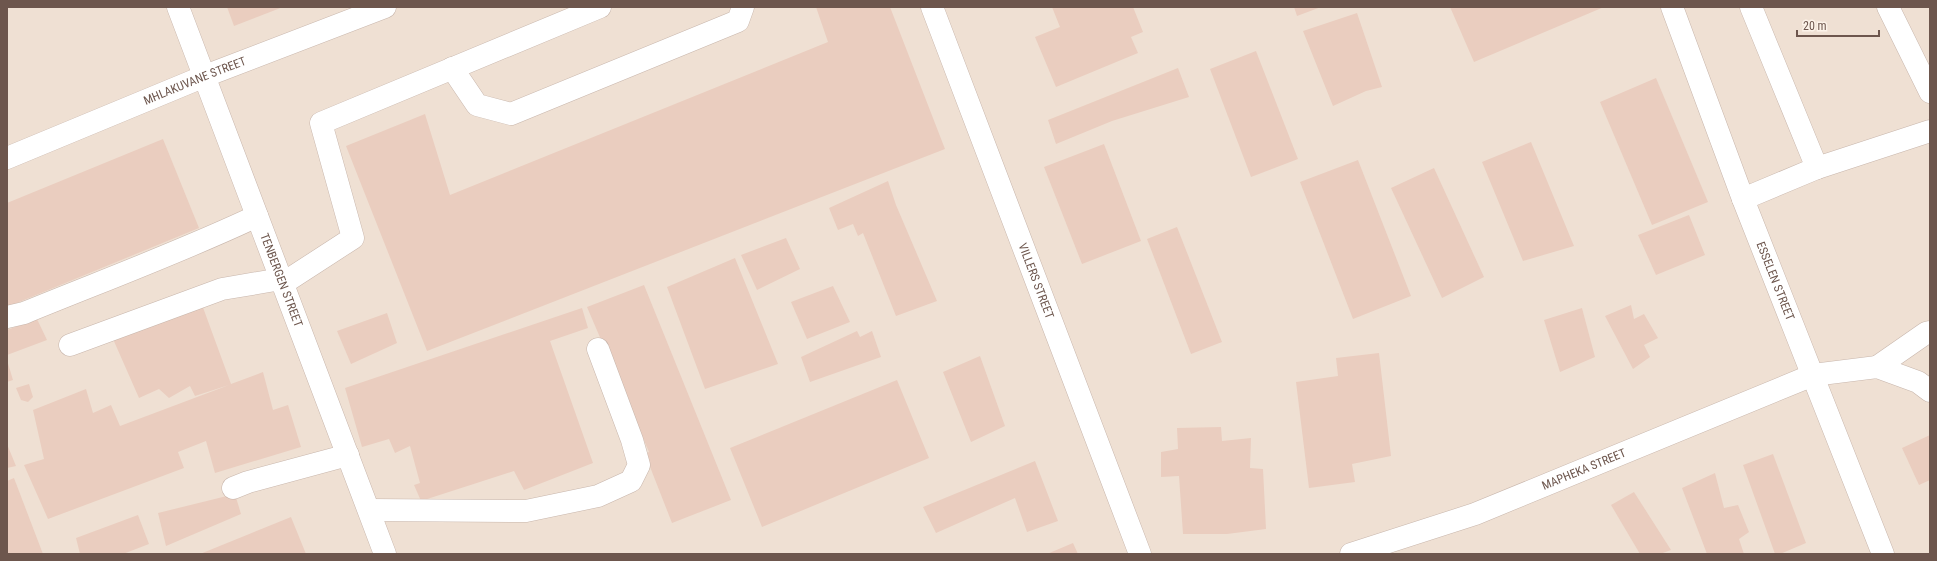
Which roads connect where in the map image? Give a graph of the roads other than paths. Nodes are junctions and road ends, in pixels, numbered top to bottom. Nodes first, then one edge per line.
1 (178, 7) edge
2 (385, 7) edge
3 (600, 7) edge
4 (743, 7) edge
5 (932, 7) edge
6 (1672, 7) edge
7 (1751, 7) edge
8 (1888, 7) edge
9 (452, 68) junction
10 (205, 76) junction
11 (1930, 92) edge
12 (1930, 131) edge
13 (7, 158) edge
14 (1817, 168) junction
15 (1743, 200) junction
16 (257, 216) junction
17 (282, 281) junction
18 (7, 317) edge
19 (1930, 332) edge
20 (70, 345) dead end
21 (598, 349) dead end
22 (1877, 367) junction
23 (1813, 375) junction
24 (1930, 391) edge
25 (348, 455) junction
26 (233, 488) dead end
27 (369, 510) junction
28 (386, 554) edge
29 (1140, 554) edge
30 (1351, 554) edge
31 (1883, 554) edge

1 - 10 street, TENBERGEN STREET
2 - 10 street, MHLAKUVANE STREET
3 - 9 street
4 - 9 street
5 - 29 street, VILLERS STREET
6 - 15 street, ESSELEN STREET
7 - 14 street
8 - 11 street
9 - 17 street
10 - 13 street, MHLAKUVANE STREET
10 - 16 street, TENBERGEN STREET
12 - 14 street
14 - 15 street
15 - 23 street, ESSELEN STREET
16 - 17 street, TENBERGEN STREET
16 - 18 street
17 - 20 street
17 - 25 street, TENBERGEN STREET
19 - 22 street
21 - 27 street
22 - 23 street, MAPHEKA STREET
22 - 24 street
23 - 30 street, MAPHEKA STREET
23 - 31 street, ESSELEN STREET
25 - 26 street
25 - 27 street, TENBERGEN STREET
27 - 28 street, TENBERGEN STREET

